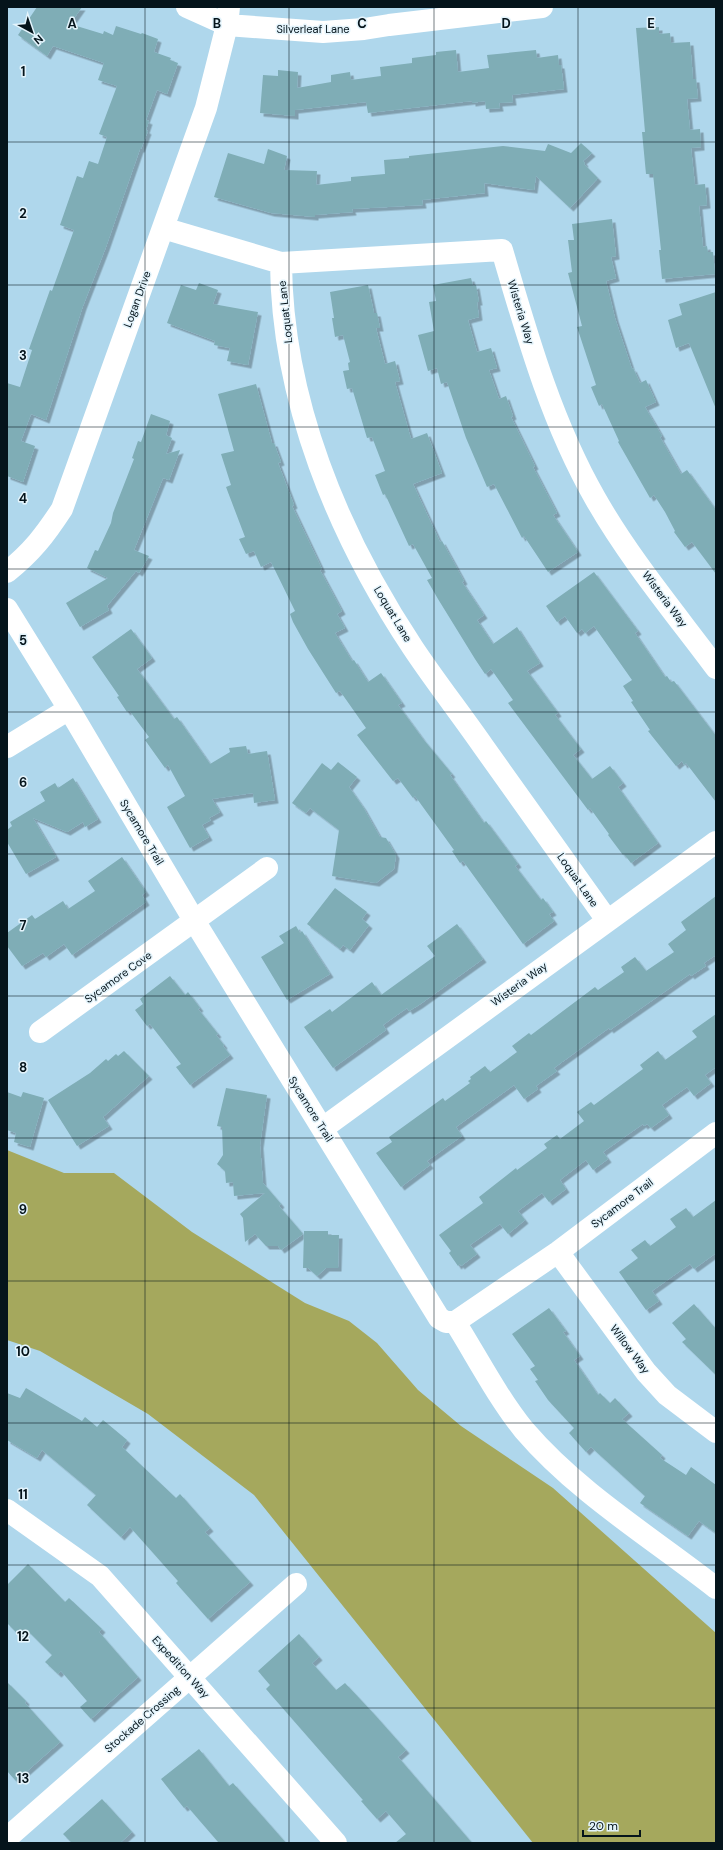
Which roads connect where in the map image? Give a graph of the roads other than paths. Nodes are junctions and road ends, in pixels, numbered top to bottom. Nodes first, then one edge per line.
1 (187, 7) edge
2 (542, 7) edge
3 (495, 10) edge
4 (228, 16) edge
5 (162, 228) junction
6 (281, 263) junction
7 (7, 572) edge
8 (7, 609) edge
9 (716, 668) edge
10 (69, 709) junction
11 (7, 747) edge
12 (716, 842) edge
13 (267, 868) dead end
14 (607, 920) junction
15 (195, 922) junction
16 (40, 1032) dead end
17 (323, 1128) junction
18 (716, 1133) edge
19 (558, 1252) junction
20 (455, 1322) junction
21 (716, 1432) edge
22 (7, 1510) edge
23 (296, 1584) dead end
24 (716, 1588) edge
25 (190, 1677) junction
26 (7, 1838) edge
27 (336, 1843) edge

1 - 4 street
2 - 3 street, Silverleaf Lane
3 - 4 street, Silverleaf Lane
4 - 5 street, Logan Drive
5 - 6 street, Wisteria Way
5 - 7 street, Logan Drive
6 - 9 street, Wisteria Way
6 - 14 street, Loquat Lane
8 - 10 street, Sycamore Trail
10 - 11 street
10 - 15 street, Sycamore Trail
12 - 14 street, Wisteria Way
13 - 15 street, Sycamore Cove
14 - 17 street, Wisteria Way
15 - 16 street, Sycamore Cove
15 - 17 street, Sycamore Trail
17 - 20 street, Sycamore Trail
18 - 19 street, Sycamore Trail
19 - 20 street, Sycamore Trail
19 - 21 street, Willow Way
20 - 24 street
22 - 25 street, Expedition Way
23 - 25 street, Stockade Crossing
25 - 26 street, Stockade Crossing
25 - 27 street, Expedition Way

